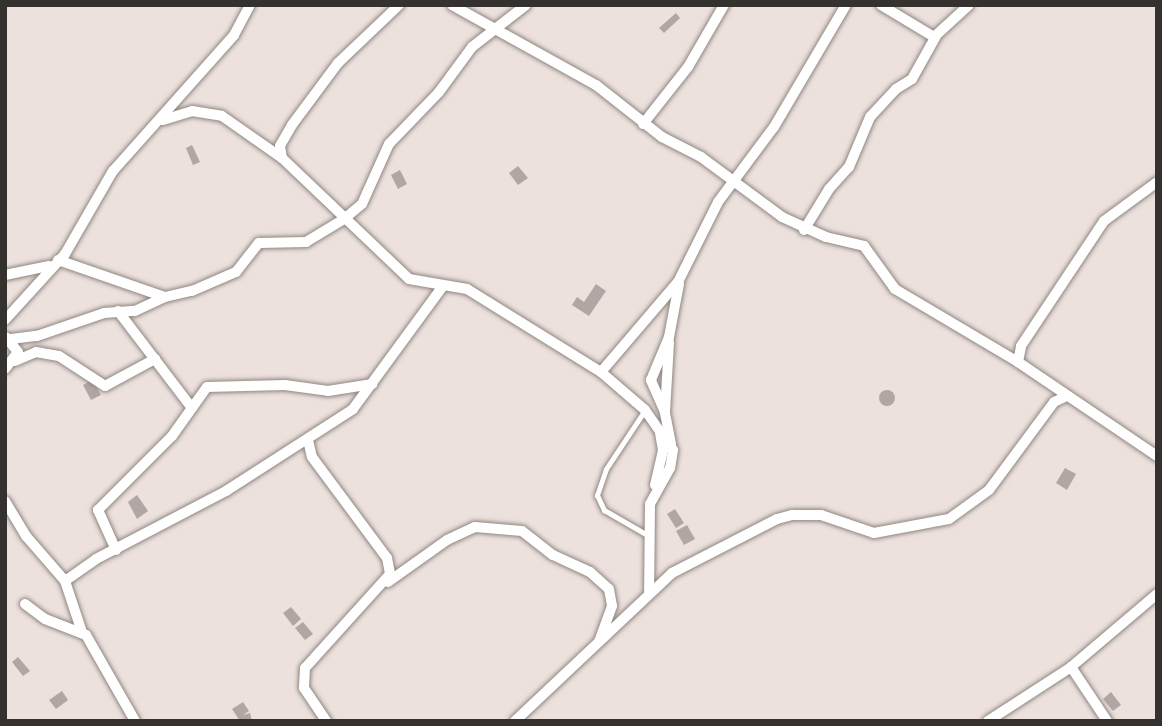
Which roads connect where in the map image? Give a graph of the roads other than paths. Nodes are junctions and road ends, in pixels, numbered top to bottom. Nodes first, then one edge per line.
1 (250, 5) edge
2 (400, 5) edge
3 (452, 5) edge
4 (526, 5) edge
5 (724, 5) edge
6 (846, 5) edge
7 (881, 5) edge
8 (969, 5) edge
9 (494, 27) junction
10 (936, 36) junction
11 (162, 120) junction
12 (643, 124) junction
13 (282, 158) junction
14 (1157, 182) edge
15 (735, 183) junction
16 (344, 219) junction
17 (804, 230) junction
18 (55, 263) junction
19 (5, 275) edge
20 (680, 278) junction
21 (443, 286) junction
22 (165, 297) junction
23 (118, 311) junction
24 (5, 320) edge
25 (37, 336) junction
26 (669, 337) junction
27 (8, 338) edge
28 (17, 356) junction
29 (612, 357) junction
30 (155, 359) junction
31 (1018, 362) junction
32 (586, 363) junction
33 (5, 369) edge
34 (601, 372) junction
35 (372, 384) junction
36 (1067, 396) junction
37 (192, 408) junction
38 (645, 410) junction
39 (665, 412) junction
40 (660, 433) junction
41 (308, 440) junction
42 (671, 444) junction
43 (1157, 456) edge
44 (5, 501) edge
45 (650, 504) junction
46 (649, 536) junction
47 (116, 550) junction
48 (65, 582) junction
49 (383, 586) junction
50 (649, 594) junction
51 (1157, 594) edge
52 (25, 604) dead end
53 (82, 632) junction
54 (598, 645) junction
55 (1071, 667) junction
56 (135, 721) edge
57 (326, 721) edge
58 (515, 721) edge
59 (988, 721) edge
60 (1107, 721) edge

1 - 11 street
2 - 13 street
3 - 9 street
4 - 9 street
5 - 12 street
6 - 15 street
7 - 10 street
8 - 10 street
9 - 12 street
9 - 16 street
10 - 17 street
11 - 13 street
11 - 18 street
12 - 15 street
13 - 16 street
14 - 31 street
15 - 17 street
15 - 20 street
16 - 21 street
16 - 22 street
17 - 31 street
18 - 19 street
18 - 22 street
18 - 24 street
20 - 26 street
20 - 29 street
21 - 32 street
21 - 35 street
22 - 23 street
23 - 25 street
23 - 30 street
25 - 27 street
25 - 28 street
26 - 39 street
26 - 39 street
27 - 28 street
28 - 30 street
28 - 33 street
29 - 32 street
29 - 34 street
30 - 37 street
31 - 36 street
32 - 34 street
34 - 38 street
35 - 37 street
35 - 41 street
36 - 43 street
36 - 50 street
37 - 47 street
38 - 40 street
38 - 46 lane
39 - 42 street
40 - 42 street
40 - 45 street
41 - 47 street
41 - 49 street
42 - 45 street
44 - 48 street
45 - 46 street
46 - 50 street
47 - 48 street
48 - 53 street
49 - 54 street
49 - 57 street
50 - 54 street
51 - 55 street
52 - 53 street
53 - 56 street
54 - 58 street
55 - 59 street
55 - 60 street

